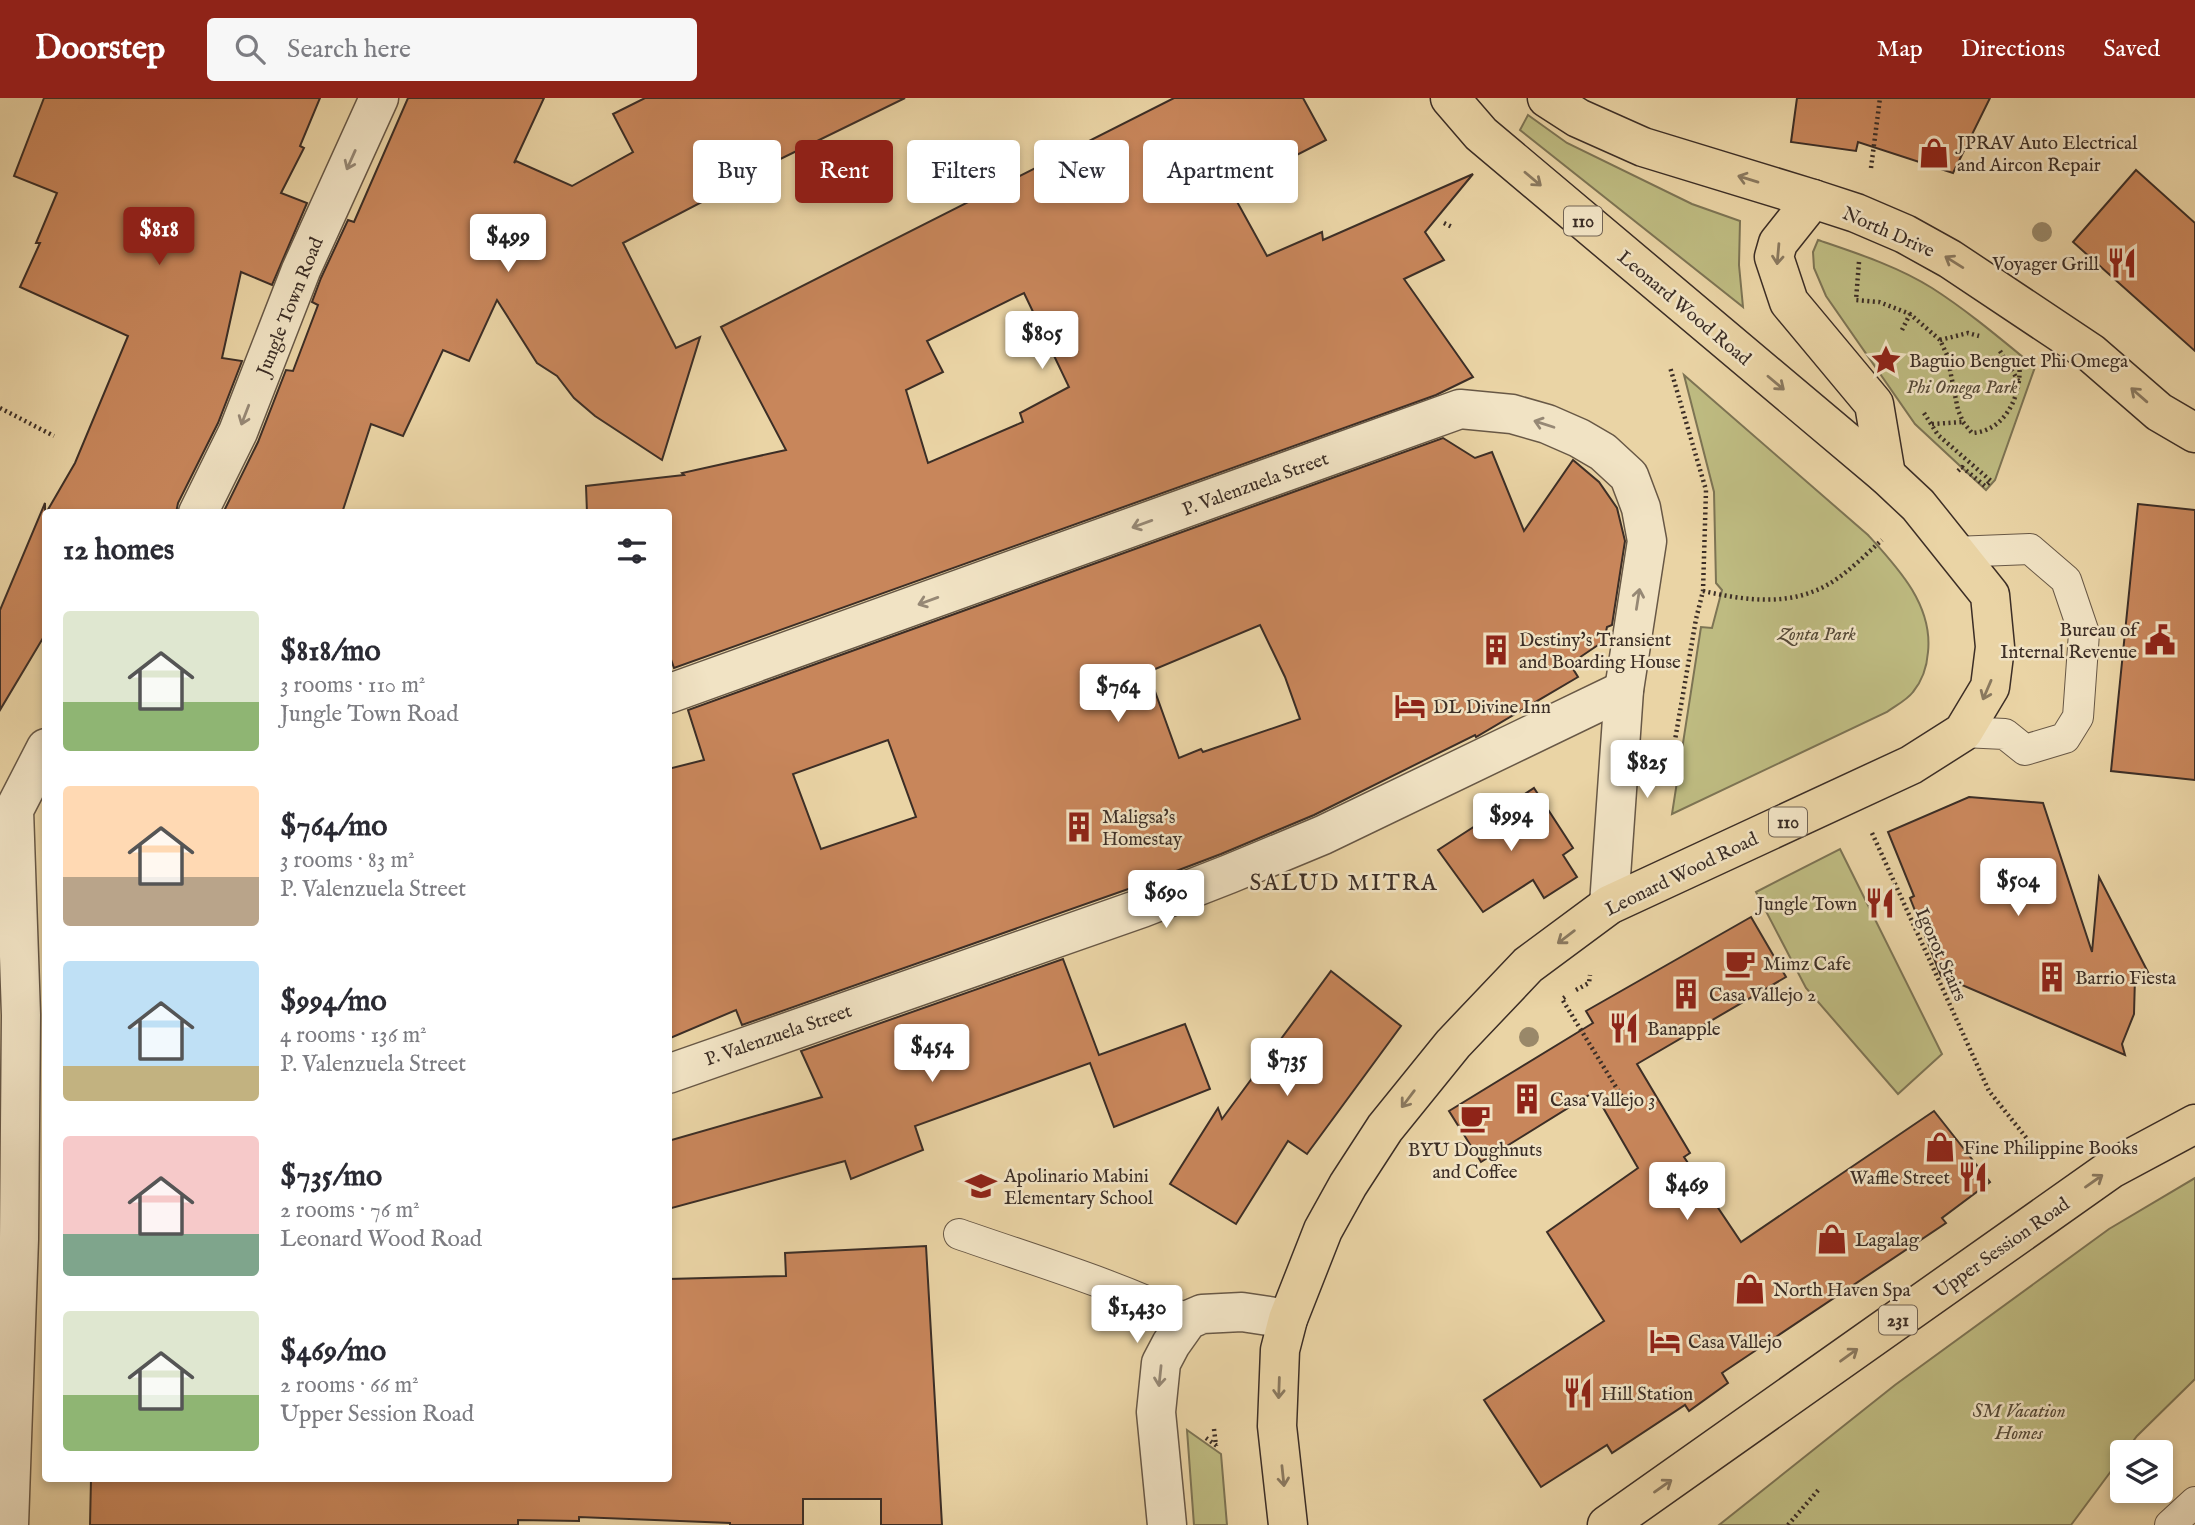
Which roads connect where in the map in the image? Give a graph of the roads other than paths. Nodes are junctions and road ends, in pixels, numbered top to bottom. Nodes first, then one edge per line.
1 (379, 98) edge
2 (1450, 98) edge
3 (1469, 98) edge
4 (1547, 98) edge
5 (1481, 134) junction
6 (1814, 199) junction
7 (2195, 433) edge
8 (1886, 475) junction
9 (200, 509) edge
10 (1954, 552) junction
11 (1624, 690) junction
12 (672, 693) edge
13 (1963, 732) junction
14 (42, 754) edge
15 (7, 804) edge
16 (1609, 905) junction
17 (33, 1014) edge
18 (672, 1073) edge
19 (2195, 1124) edge
20 (959, 1234) dead end
21 (32, 1240) edge
22 (1288, 1319) junction
23 (1188, 1320) junction
24 (9, 1525) edge
25 (1167, 1525) edge
26 (1288, 1525) edge
27 (1607, 1525) edge

1 -> 9 street, Jungle Town Road
2 - 5 main road, Leonard Wood Road / 110
3 - 5 main road
6 -> 4 main road, North Drive
5 -> 8 main road, Leonard Wood Road / 110
7 -> 6 main road, North Drive
6 -> 8 main road
8 - 10 main road, Leonard Wood Road / 110
10 -> 13 main road, Leonard Wood Road / 110
10 - 13 lane
11 -> 12 street, P. Valenzuela Street
11 - 16 street, P. Valenzuela Street
11 - 18 street, P. Valenzuela Street
13 - 16 main road, Leonard Wood Road / 110
14 - 15 street
15 - 17 street
16 -> 22 main road, Leonard Wood Road / 110
17 - 21 street
27 -> 19 main road, Upper Session Road / 231
20 - 23 lane
21 - 24 street
22 - 23 street
22 -> 26 main road, Leonard Wood Road / 110
23 -> 25 street

